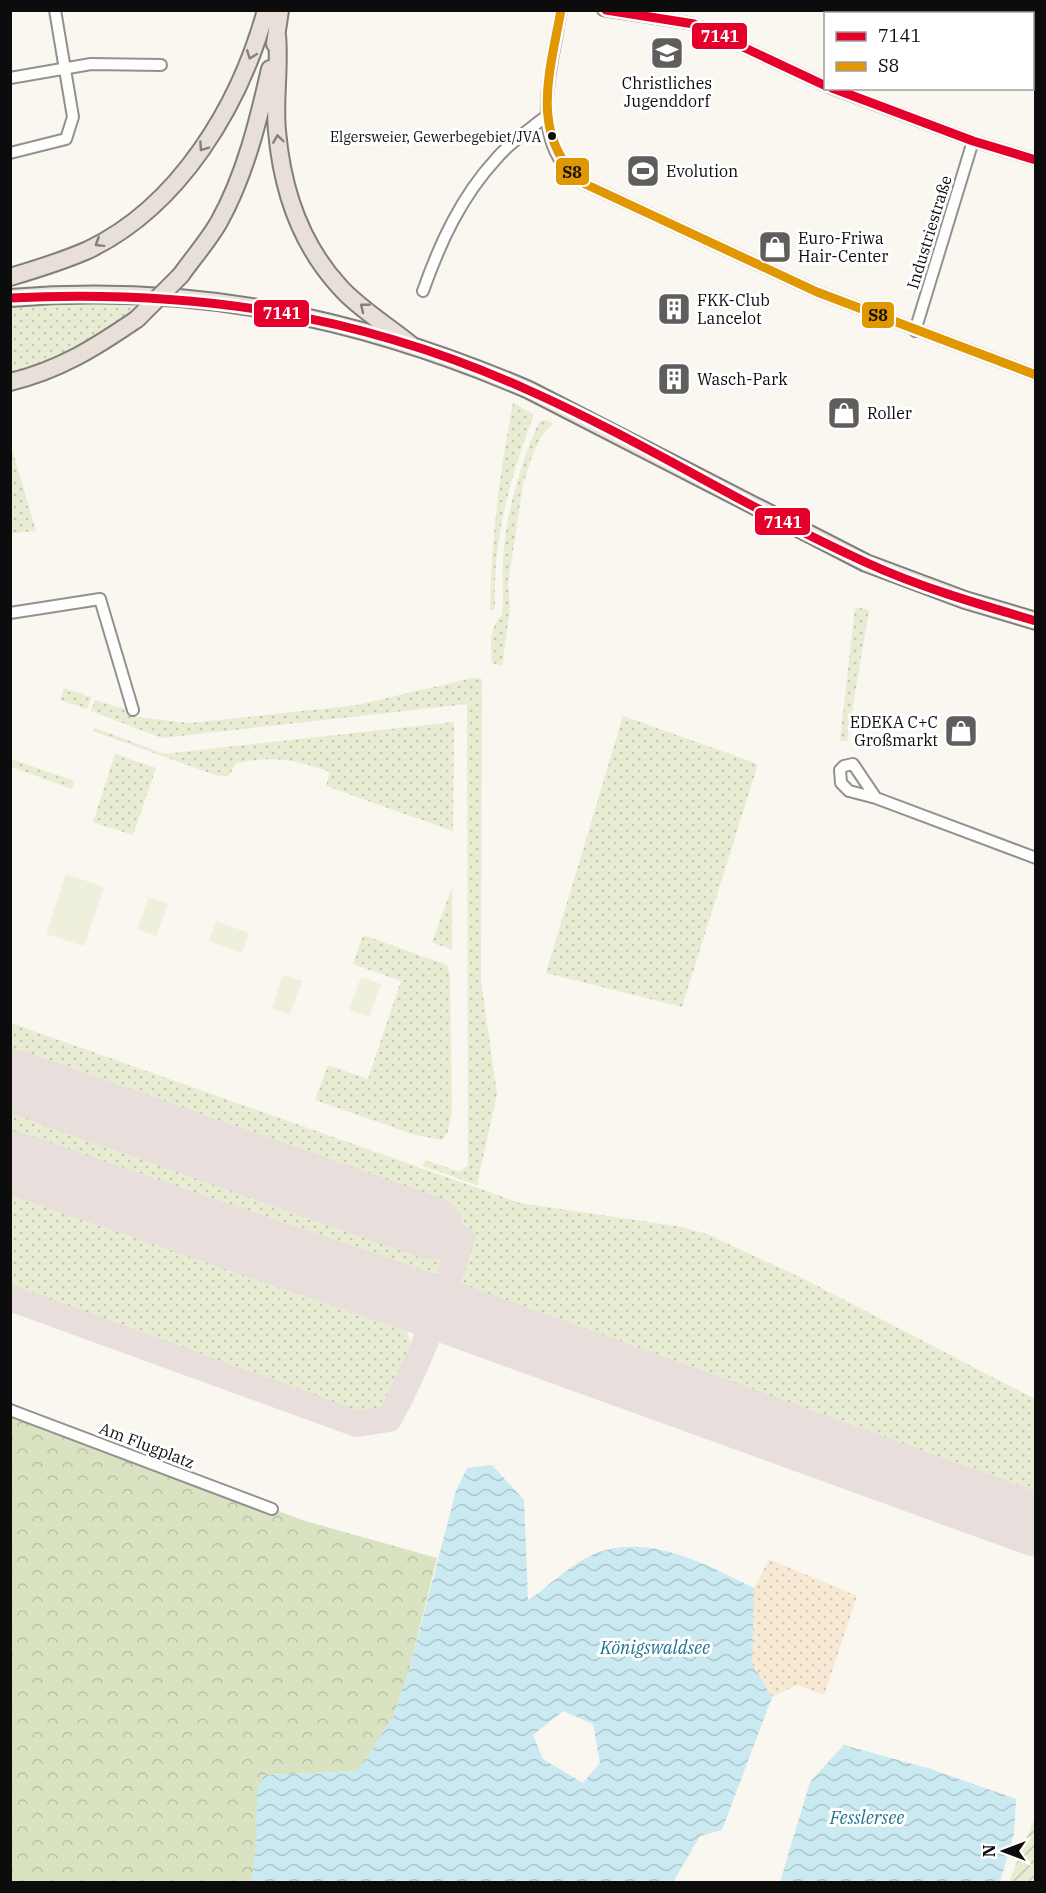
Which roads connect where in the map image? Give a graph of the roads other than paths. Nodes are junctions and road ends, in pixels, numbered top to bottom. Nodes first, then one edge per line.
1 (55, 10) edge
2 (266, 10) edge
3 (280, 10) edge
4 (561, 10) edge
5 (603, 10) edge
6 (277, 35) junction
7 (160, 65) dead end
8 (64, 68) junction
9 (10, 78) edge
10 (824, 86) edge
11 (837, 90) edge
12 (545, 117) junction
13 (973, 141) junction
14 (10, 153) edge
15 (1035, 160) edge
16 (10, 277) edge
17 (423, 291) dead end
18 (10, 298) edge
19 (915, 331) junction
20 (410, 344) junction
21 (1035, 375) edge
22 (10, 382) edge
23 (10, 613) edge
24 (1035, 621) edge
25 (133, 710) dead end
26 (876, 798) dead end
27 (1035, 858) edge
28 (10, 1410) edge
29 (272, 1509) dead end

1 - 8 street
2 -> 16 highway
3 - 6 highway
4 - 12 street
5 - 10 street
20 -> 6 highway
6 - 22 highway, bridge
7 - 8 street
8 - 9 street
8 - 14 street
11 - 13 street
12 - 17 street
12 - 19 street
13 - 15 street
13 - 19 street, Industriestraße
18 - 20 main road
19 - 21 street
20 - 24 main road
23 - 25 street
26 - 27 street
28 - 29 street, Am Flugplatz

